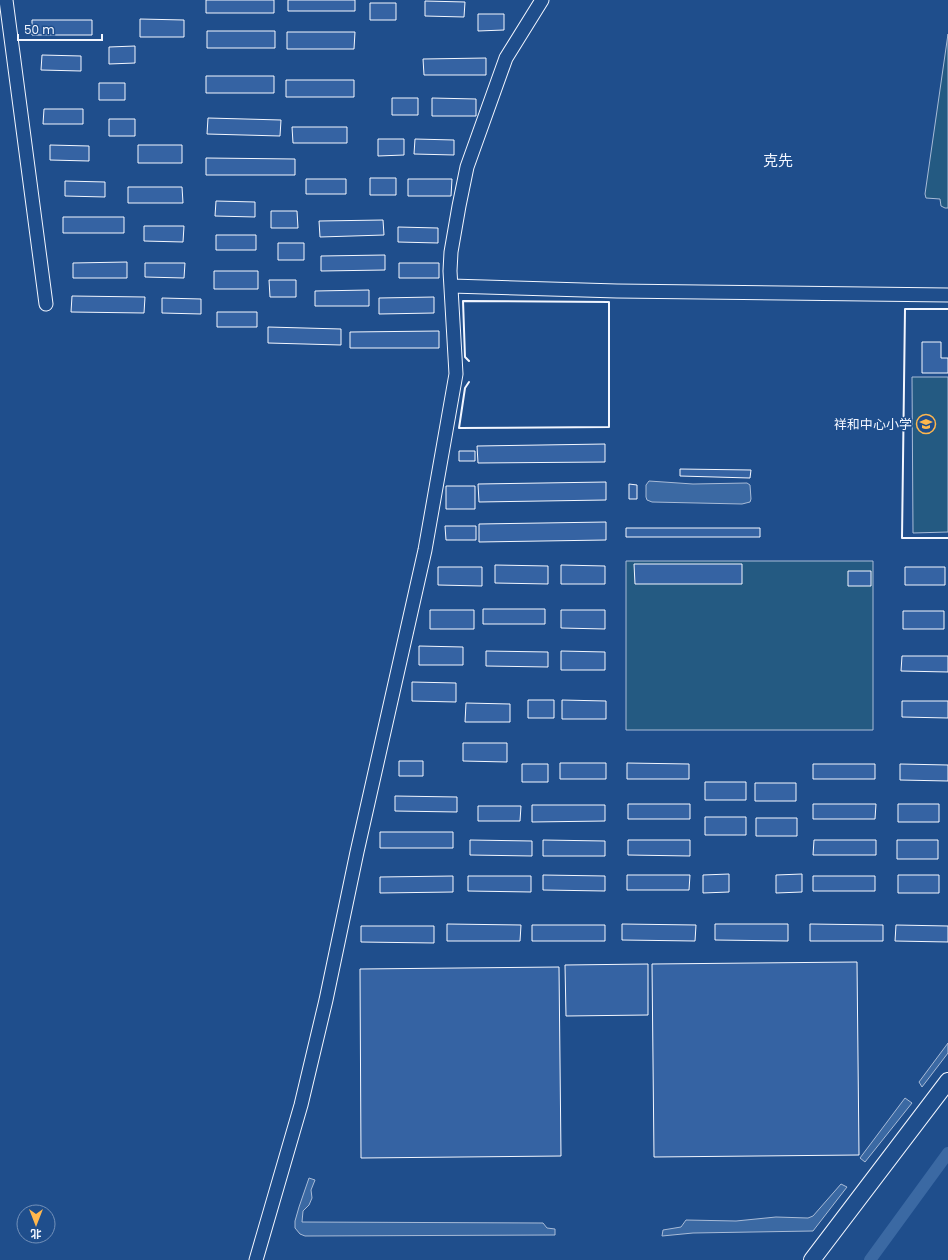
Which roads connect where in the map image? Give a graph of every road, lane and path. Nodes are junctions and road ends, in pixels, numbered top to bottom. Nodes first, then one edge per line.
1 (6, 0) edge
2 (542, 0) edge
3 (452, 286) junction
4 (948, 295) edge
5 (46, 304) dead end
6 (948, 1081) edge
7 (256, 1260) edge
8 (812, 1260) edge

1 - 5 street
2 - 3 street
3 - 4 street
3 - 7 street
6 - 8 main road

